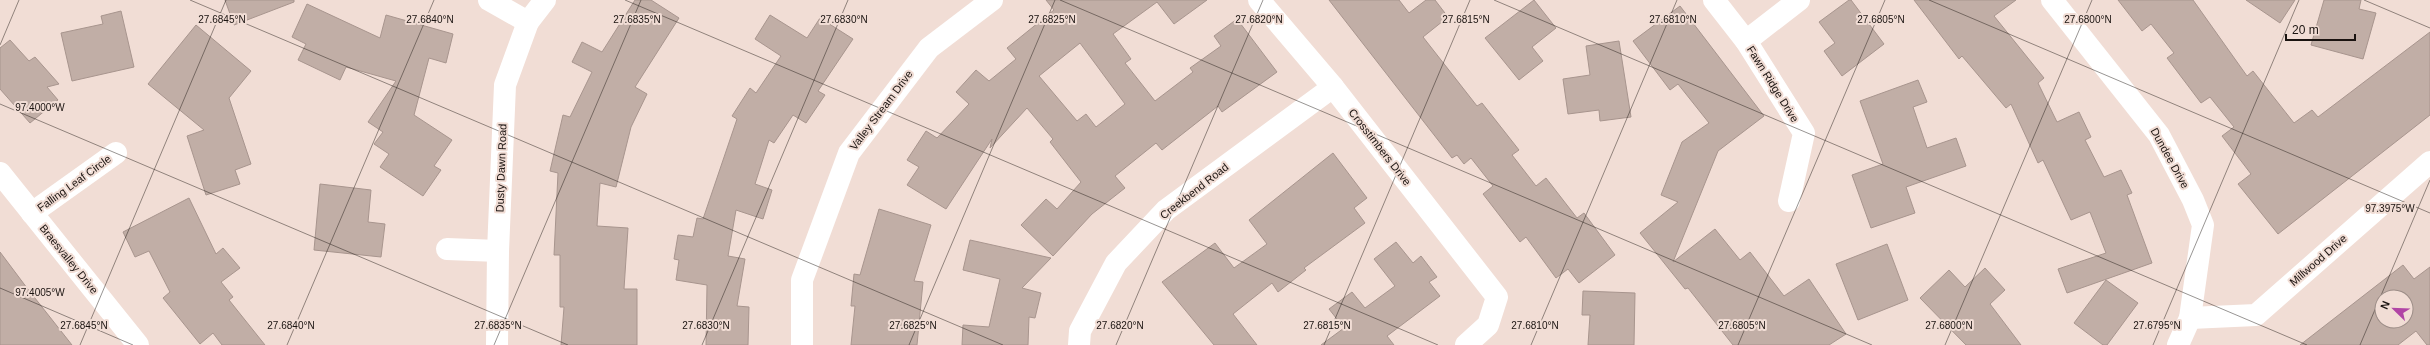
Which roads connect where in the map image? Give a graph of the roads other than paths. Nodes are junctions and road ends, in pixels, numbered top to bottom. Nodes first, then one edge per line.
1 (489, 0) edge
2 (545, 0) edge
3 (992, 0) edge
4 (1259, 0) edge
5 (1714, 0) edge
6 (1799, 0) edge
7 (2052, 0) edge
8 (528, 22) junction
9 (1746, 41) junction
10 (1333, 86) junction
11 (116, 153) dead end
12 (2430, 162) edge
13 (0, 173) edge
14 (1789, 201) dead end
15 (32, 213) junction
16 (448, 250) dead end
17 (498, 251) junction
18 (2190, 318) junction
19 (138, 345) edge
20 (497, 345) edge
21 (802, 345) edge
22 (1078, 345) edge
23 (1466, 345) edge
24 (2178, 345) edge

1 - 8 street
2 - 8 street, Dusty Dawn Road
3 - 21 street, Valley Stream Drive
4 - 10 street, Crosstimbers Drive
5 - 9 street, Fawn Ridge Drive
6 - 9 street
7 - 18 street, Dundee Drive
8 - 17 street, Dusty Dawn Road
9 - 14 street, Fawn Ridge Drive
10 - 22 street, Creekbend Road
10 - 23 street, Crosstimbers Drive
11 - 15 street, Falling Leaf Circle
12 - 18 street, Millwood Drive
13 - 15 street, Braesvalley Drive
15 - 19 street, Braesvalley Drive
16 - 17 street
17 - 20 street, Dusty Dawn Road
18 - 24 street, Dundee Drive

